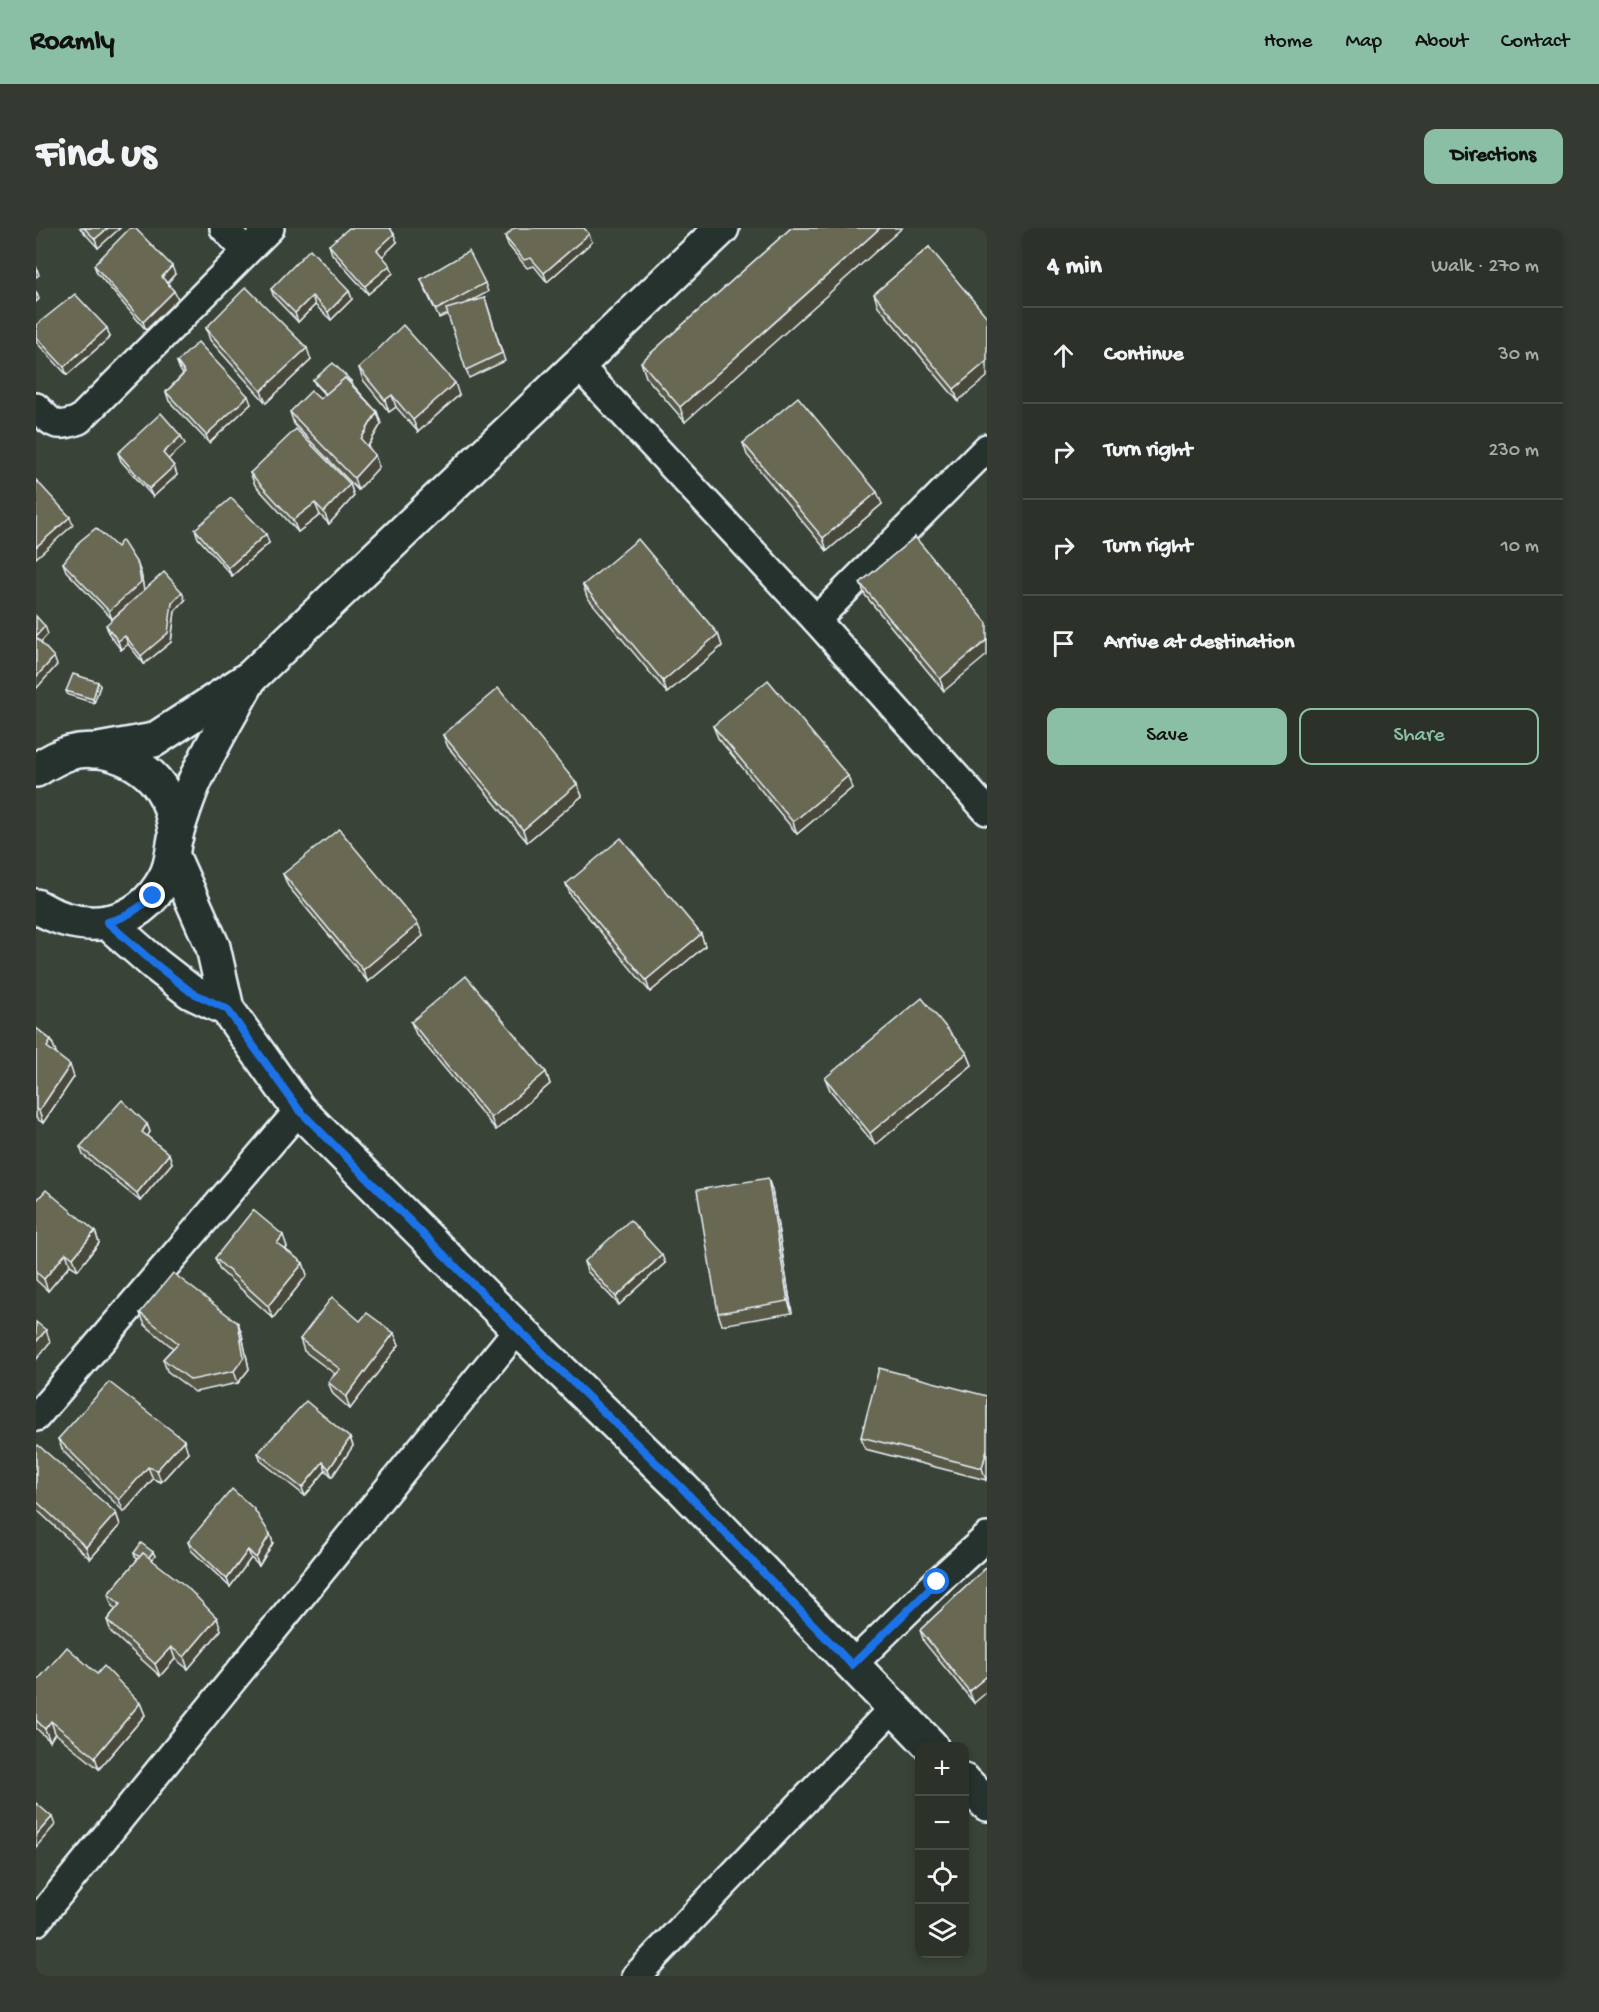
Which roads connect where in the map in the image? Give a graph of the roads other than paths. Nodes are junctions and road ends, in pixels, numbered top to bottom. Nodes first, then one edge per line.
1 (224, 228) edge
2 (270, 228) edge
3 (722, 228) edge
4 (246, 251) junction
5 (578, 365) junction
6 (36, 407) edge
7 (987, 448) edge
8 (816, 620) junction
9 (251, 676) junction
10 (93, 751) junction
11 (41, 762) edge
12 (987, 811) edge
13 (175, 847) junction
14 (36, 906) edge
15 (66, 921) junction
16 (107, 922) junction
17 (36, 937) edge
18 (227, 1009) junction
19 (299, 1110) junction
20 (518, 1329) junction
21 (36, 1417) edge
22 (987, 1537) edge
23 (852, 1665) junction
24 (893, 1708) junction
25 (927, 1742) edge
26 (969, 1786) edge
27 (987, 1804) edge
28 (36, 1922) edge
29 (636, 1976) edge

1 - 4 street
2 - 4 street
3 - 5 street
4 - 6 street
5 - 8 street
5 - 9 street
7 - 8 street
8 - 12 street
9 - 10 street
9 - 13 street
10 - 11 street
10 - 13 street
13 - 16 street
13 - 18 street
14 - 15 street
15 - 16 street
15 - 17 street
16 - 18 street
18 - 19 street
19 - 20 street
19 - 21 street
20 - 23 street
20 - 28 street
22 - 23 street
23 - 24 street
24 - 25 street
24 - 29 street
26 - 27 street

